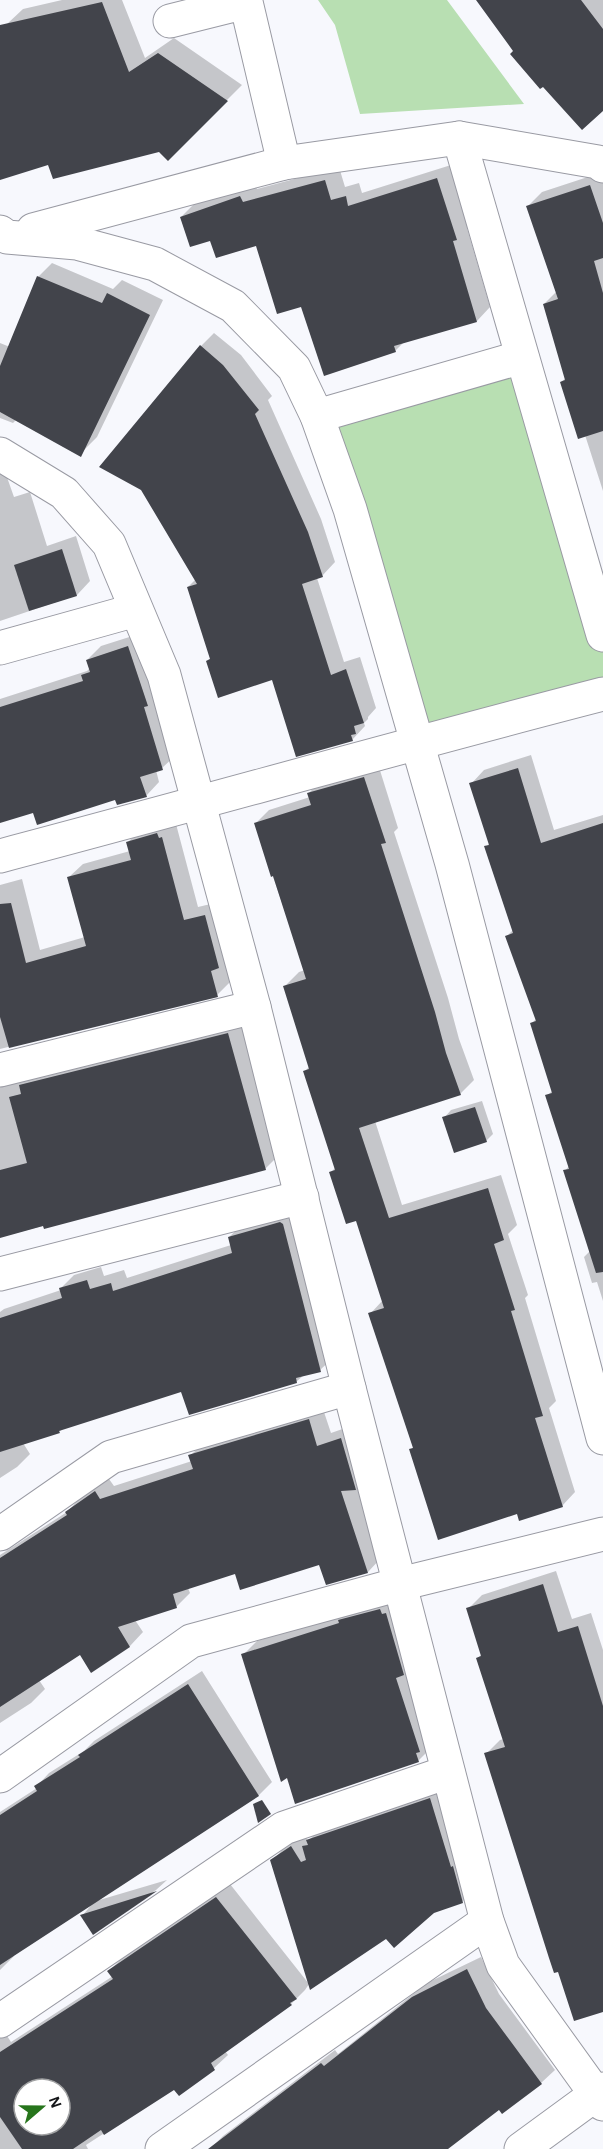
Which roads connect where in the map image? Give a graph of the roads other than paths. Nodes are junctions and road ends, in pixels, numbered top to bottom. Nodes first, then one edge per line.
1 (171, 21) dead end
2 (459, 138) junction
3 (601, 161) edge
4 (284, 163) junction
5 (2, 241) edge
6 (522, 357) junction
7 (317, 416) junction
8 (0, 454) edge
9 (136, 610) junction
10 (603, 635) edge
11 (0, 648) edge
12 (603, 694) edge
13 (417, 742) junction
14 (197, 804) junction
15 (0, 856) edge
16 (254, 1007) junction
17 (0, 1070) edge
18 (302, 1197) junction
19 (0, 1274) edge
20 (349, 1388) junction
21 (603, 1438) edge
22 (0, 1534) edge
23 (603, 1534) edge
24 (400, 1584) junction
25 (448, 1772) junction
26 (0, 1776) edge
27 (487, 1921) junction
28 (0, 2021) edge
29 (601, 2096) edge
30 (162, 2149) edge
31 (521, 2149) edge

1 - 4 street
2 - 3 street
2 - 4 street
2 - 6 street
4 - 5 street
5 - 7 street
6 - 7 street
6 - 10 street
7 - 13 street
8 - 9 street
9 - 11 street
9 - 14 street
12 - 13 street
13 - 14 street
13 - 21 street
14 - 15 street
14 - 16 street
16 - 17 street
16 - 18 street
18 - 19 street
18 - 20 street
20 - 22 street
20 - 24 street
23 - 24 street
24 - 25 street
24 - 26 street
25 - 27 street
25 - 28 street
27 - 29 street
27 - 30 street
29 - 31 street

